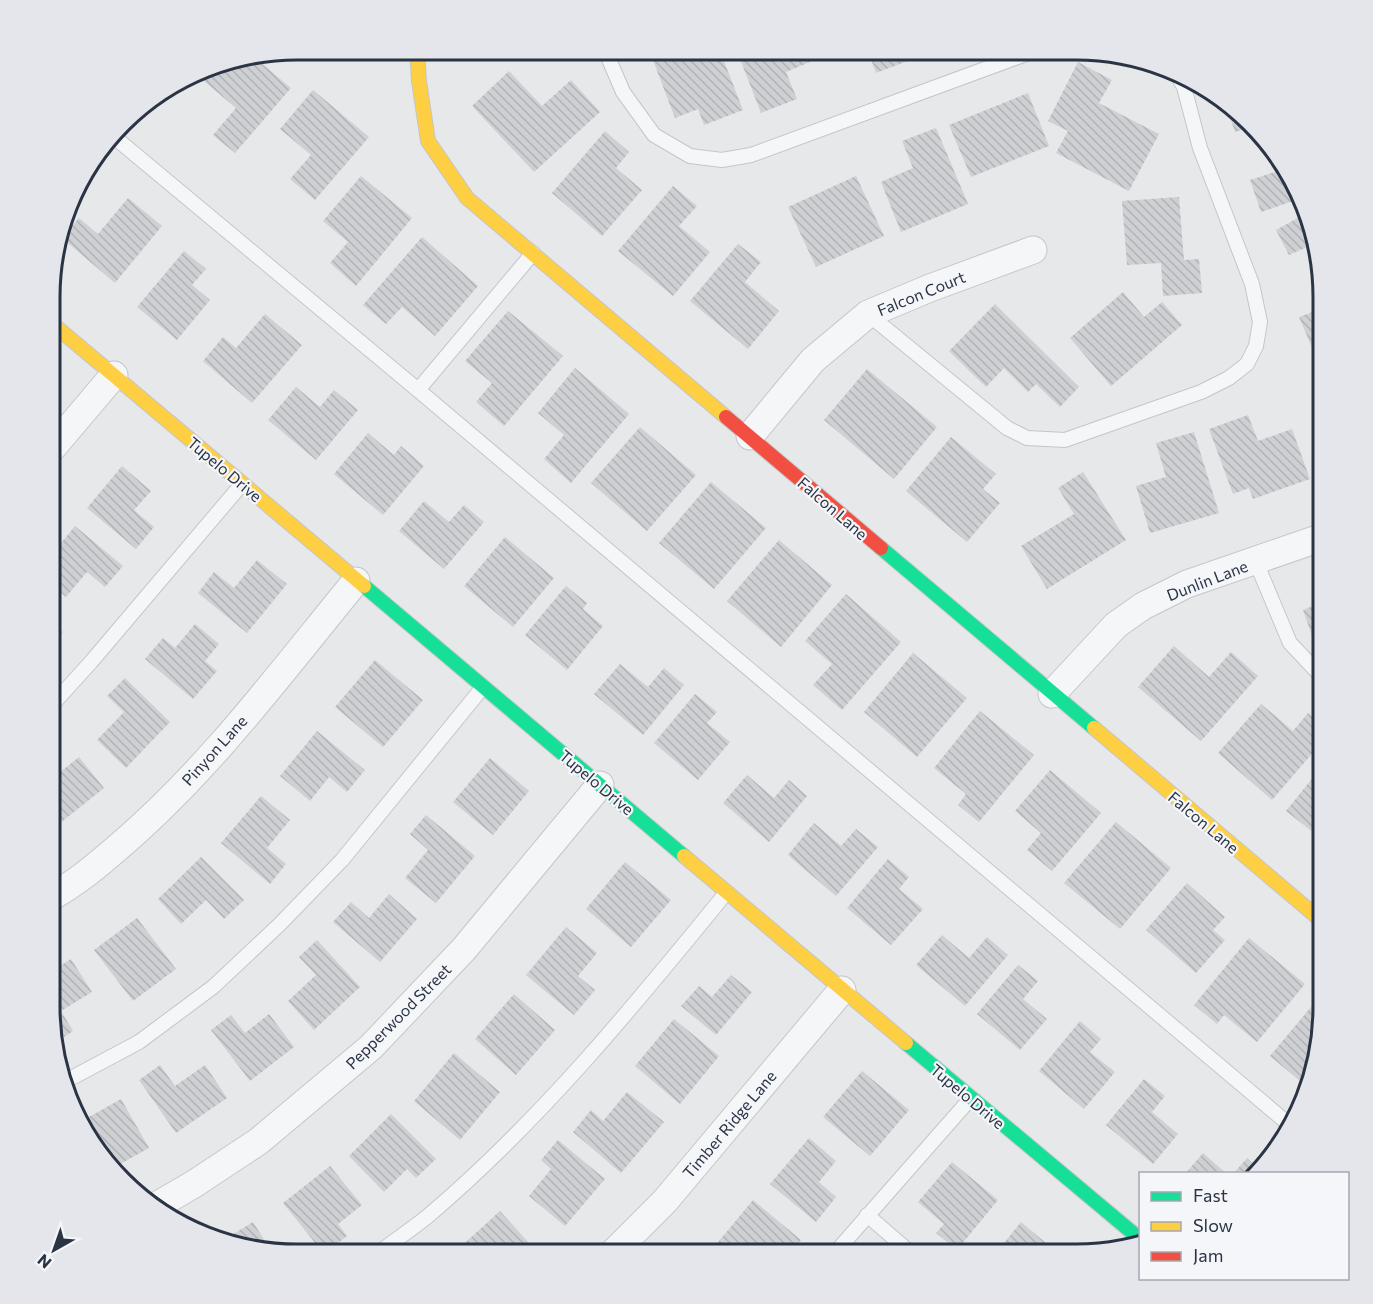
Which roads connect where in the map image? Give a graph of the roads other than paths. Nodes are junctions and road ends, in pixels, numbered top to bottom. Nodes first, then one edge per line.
1 (418, 60) edge
2 (609, 60) edge
3 (1009, 60) edge
4 (1183, 85) edge
5 (119, 141) edge
6 (1033, 250) dead end
7 (533, 253) junction
8 (868, 314) junction
9 (60, 330) edge
10 (114, 375) junction
11 (418, 390) junction
12 (750, 436) junction
13 (60, 439) edge
14 (242, 484) junction
15 (1313, 541) edge
16 (1256, 562) junction
17 (356, 581) junction
18 (1313, 668) edge
19 (483, 687) junction
20 (1052, 694) junction
21 (60, 696) edge
22 (600, 785) junction
23 (60, 892) edge
24 (726, 893) junction
25 (1313, 914) edge
26 (842, 990) junction
27 (71, 1078) edge
28 (971, 1098) junction
29 (1284, 1120) edge
30 (163, 1202) edge
31 (867, 1215) junction
32 (1137, 1236) edge
33 (391, 1244) edge
34 (622, 1244) edge
35 (842, 1244) edge
36 (900, 1244) edge

1 - 7 street, Falcon Lane
2 - 3 lane
4 - 8 lane
5 - 11 lane
6 - 8 street, Falcon Court
7 - 11 lane
7 - 12 street, Falcon Lane
8 - 12 street, Falcon Court
9 - 10 street, Tupelo Drive
10 - 13 street
10 - 14 street, Tupelo Drive
11 - 29 lane
12 - 20 street, Falcon Lane
14 - 17 street, Tupelo Drive
14 - 21 lane
15 - 16 street, Dunlin Lane
16 - 18 lane
16 - 20 street, Dunlin Lane
17 - 19 street, Tupelo Drive
17 - 23 street, Pinyon Lane
19 - 22 street, Tupelo Drive
19 - 27 lane
20 - 25 street, Falcon Lane
22 - 24 street, Tupelo Drive
22 - 30 street, Pepperwood Street
24 - 26 street, Tupelo Drive
24 - 33 lane
26 - 28 street, Tupelo Drive
26 - 34 street, Timber Ridge Lane
28 - 31 lane
28 - 32 street, Tupelo Drive
31 - 35 lane
31 - 36 lane

